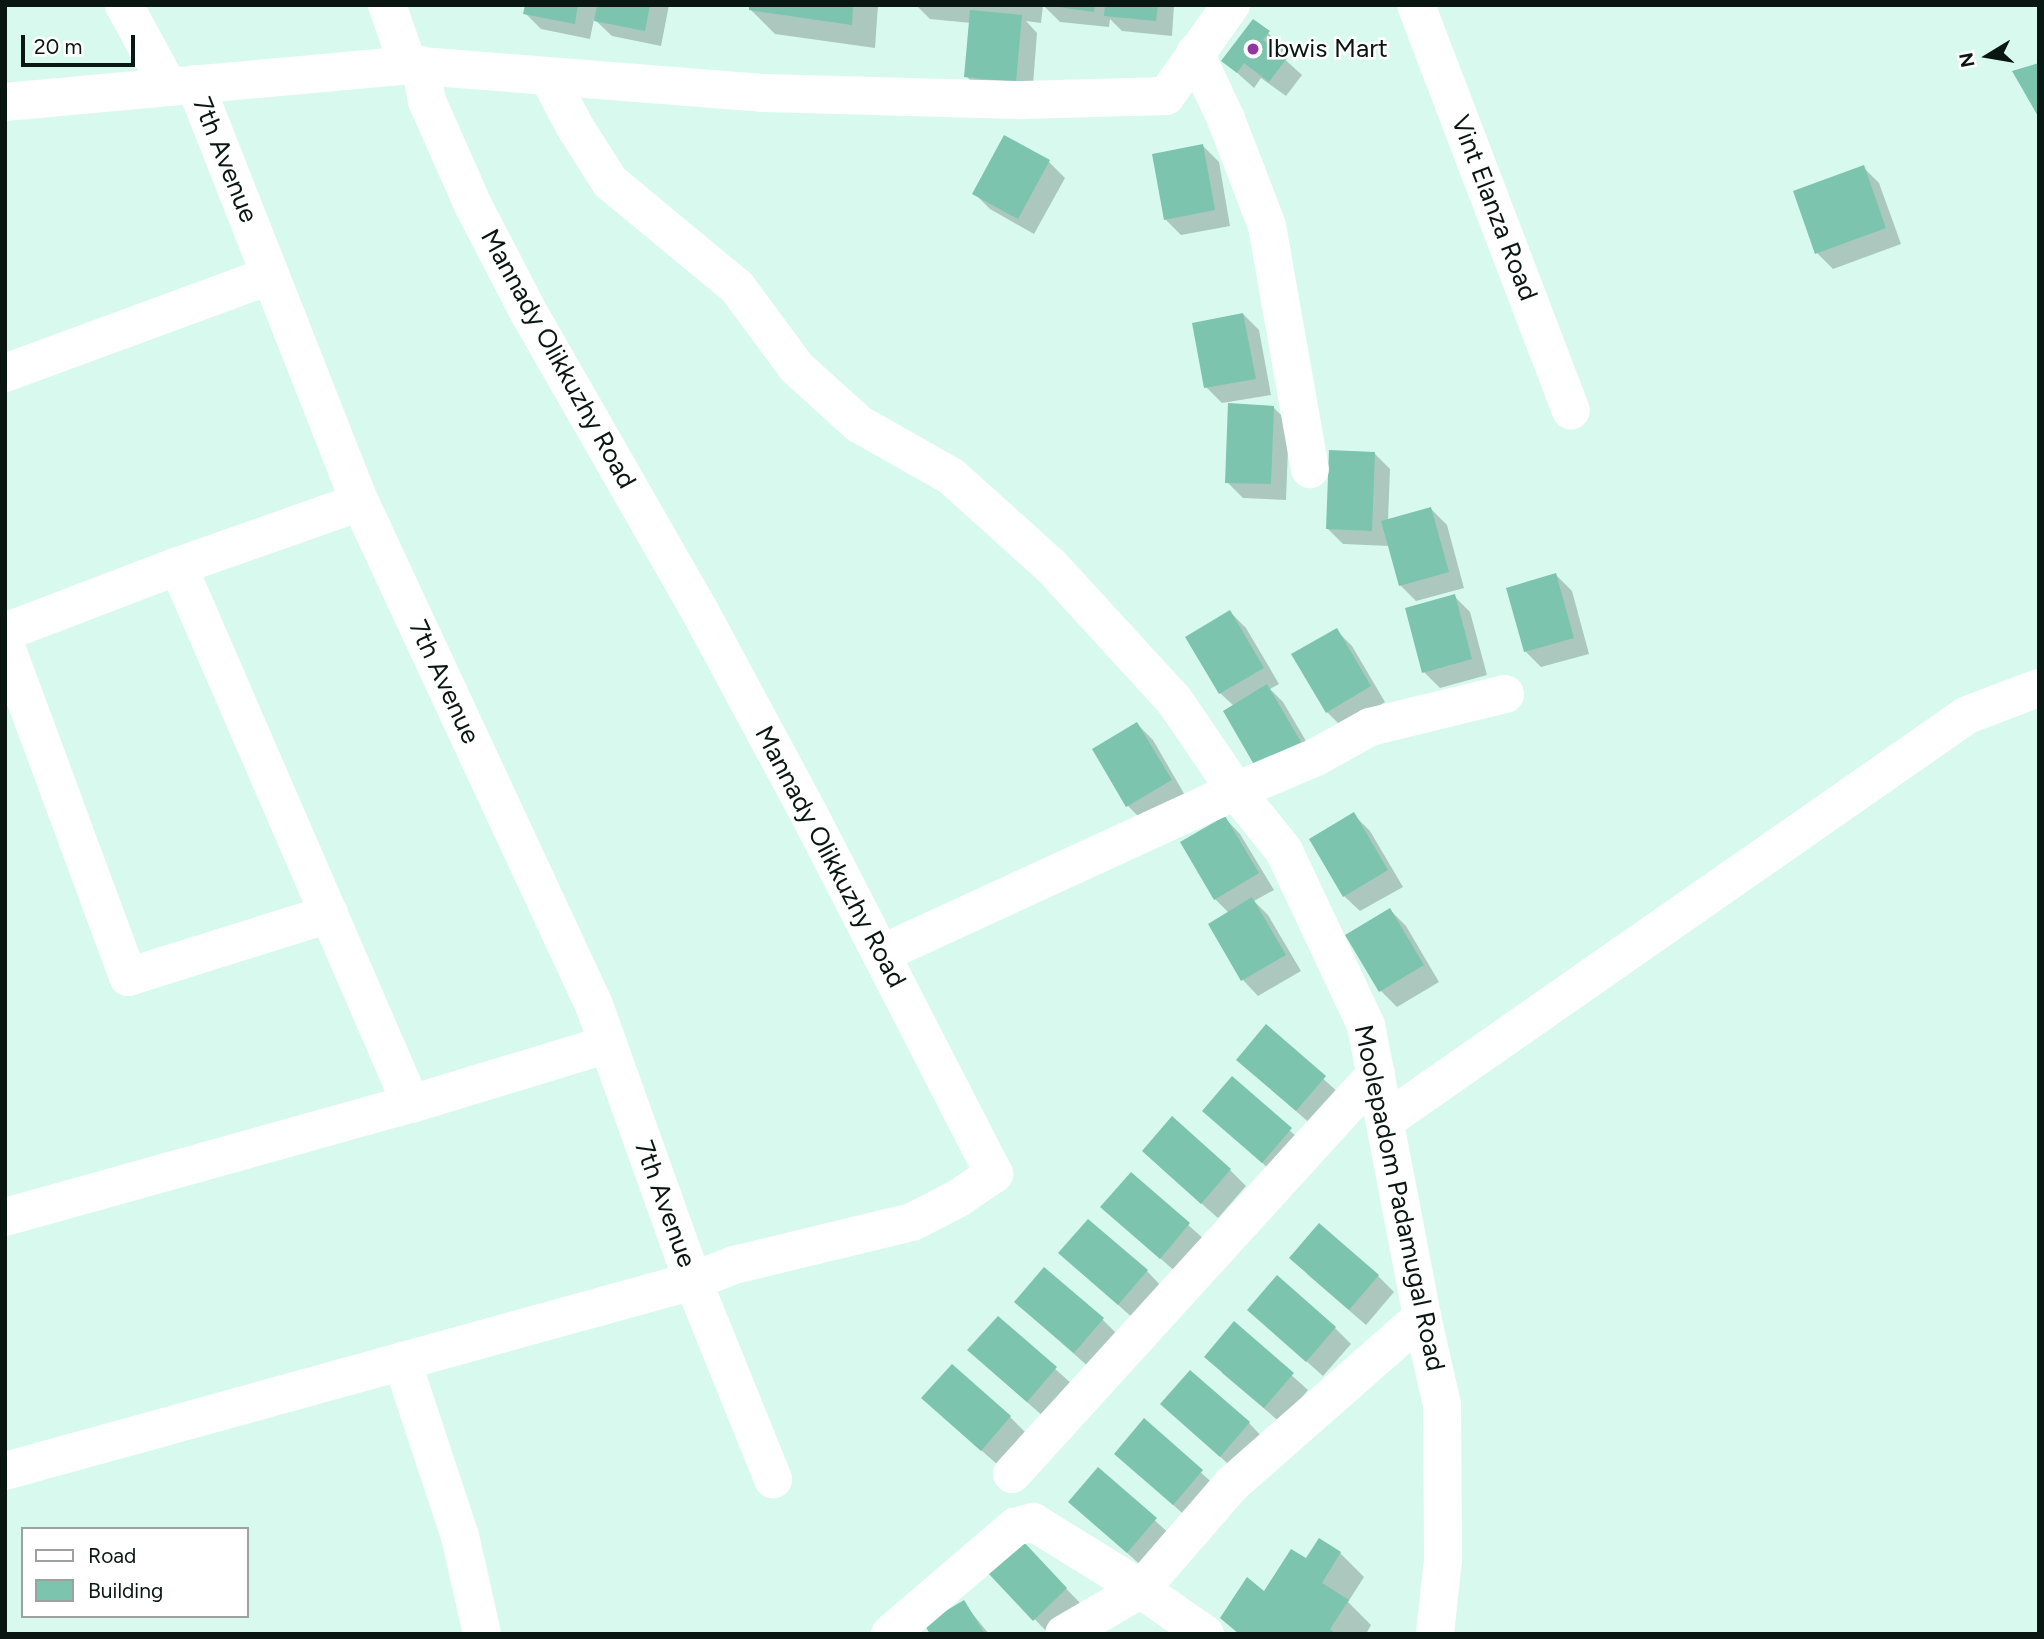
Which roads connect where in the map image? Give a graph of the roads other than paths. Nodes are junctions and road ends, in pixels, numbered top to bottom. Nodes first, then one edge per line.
1 (124, 5) edge
2 (387, 5) edge
3 (1231, 5) edge
4 (1416, 5) edge
5 (1195, 53) junction
6 (414, 65) junction
7 (548, 76) junction
8 (182, 85) junction
9 (5, 102) edge
10 (271, 275) junction
11 (5, 373) edge
12 (1571, 410) dead end
13 (1310, 469) dead end
14 (360, 502) junction
15 (178, 566) junction
16 (5, 632) edge
17 (5, 644) edge
18 (2039, 688) edge
19 (1505, 694) dead end
20 (1236, 791) junction
21 (329, 914) junction
22 (881, 954) junction
23 (608, 1044) junction
24 (1376, 1074) junction
25 (411, 1104) junction
26 (1385, 1121) junction
27 (5, 1217) edge
28 (692, 1281) junction
29 (1422, 1317) junction
30 (402, 1362) junction
31 (5, 1471) edge
32 (1012, 1474) dead end
33 (773, 1479) dead end
34 (1141, 1589) junction
35 (482, 1634) edge
36 (890, 1634) edge
37 (1064, 1634) edge
38 (1205, 1634) edge
39 (1435, 1634) edge

1 - 8 street, 7th Avenue
2 - 6 street, Mannady Olikkuzhy Road
3 - 5 street
4 - 12 street, Vint Elanza Road
5 - 7 street
5 - 13 street
6 - 7 street
6 - 8 street
6 - 22 street, Mannady Olikkuzhy Road
7 - 20 street, Moolepadom Padamugal Road
8 - 9 street
8 - 10 street, 7th Avenue
10 - 11 street
10 - 14 street, 7th Avenue
14 - 15 street
14 - 23 street, 7th Avenue
15 - 16 street
15 - 21 street
17 - 21 street
18 - 26 street
19 - 20 street
20 - 22 street
20 - 24 street, Moolepadom Padamugal Road
21 - 25 street
22 - 28 street, Mannady Olikkuzhy Road
23 - 25 street
23 - 28 street, 7th Avenue
24 - 26 street, Moolepadom Padamugal Road
24 - 32 street
25 - 27 street
26 - 29 street, Moolepadom Padamugal Road
28 - 30 street
28 - 33 street
29 - 34 street
29 - 39 street, Moolepadom Padamugal Road
30 - 31 street
30 - 35 street
34 - 36 street
34 - 37 street
34 - 38 street

